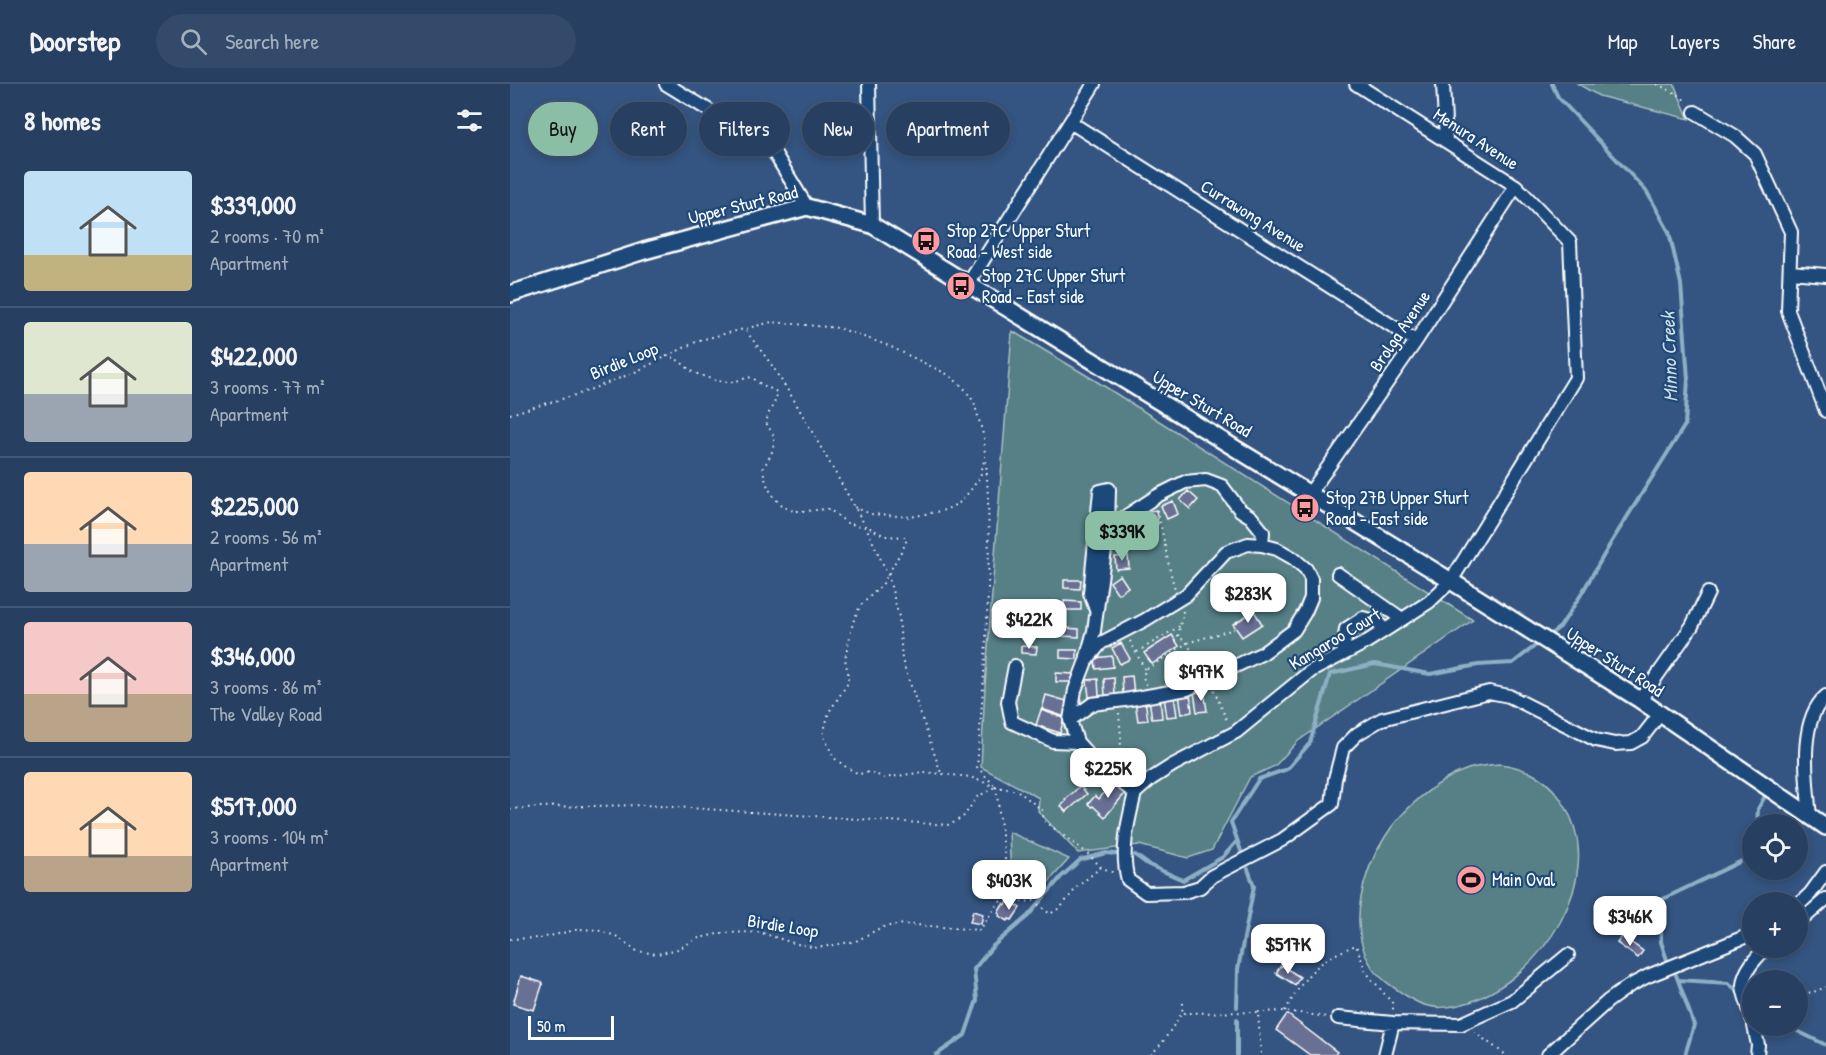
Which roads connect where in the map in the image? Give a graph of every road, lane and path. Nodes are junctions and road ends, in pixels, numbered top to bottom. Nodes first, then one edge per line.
1 (666, 84) edge
2 (869, 84) edge
3 (1094, 84) edge
4 (1356, 84) edge
5 (1443, 84) edge
6 (1657, 84) edge
7 (1695, 112) joint
8 (1070, 122) junction
9 (1446, 141) junction
10 (1516, 186) junction
11 (807, 207) junction
12 (872, 225) junction
13 (1790, 272) junction
14 (1826, 275) edge
15 (968, 284) junction
16 (510, 294) edge
17 (745, 330) junction
18 (1416, 340) junction
19 (666, 356) junction
20 (1826, 411) edge
21 (510, 414) edge
22 (985, 457) junction
23 (1310, 493) junction
24 (1153, 499) junction
25 (854, 507) junction
26 (866, 527) junction
27 (1108, 528) junction
28 (1262, 545) junction
29 (1338, 574) dead end
30 (888, 575) junction
31 (1451, 581) junction
32 (1708, 593) dead end
33 (1179, 599) junction
34 (1096, 610) junction
35 (1402, 619) junction
36 (1180, 626) junction
37 (1234, 629) dead end
38 (1385, 630) junction
39 (1124, 631) junction
40 (1187, 643) junction
41 (1137, 652) junction
42 (1343, 654) junction
43 (1086, 661) junction
44 (1200, 665) dead end
45 (1015, 666) dead end
46 (1145, 670) junction
47 (1209, 679) junction
48 (1149, 696) junction
49 (1826, 696) edge
50 (1640, 700) junction
51 (1120, 701) junction
52 (1660, 714) junction
53 (1070, 720) junction
54 (1232, 734) junction
55 (1077, 742) junction
56 (941, 773) junction
57 (1118, 780) junction
58 (996, 787) junction
59 (1135, 793) junction
60 (510, 809) edge
61 (1810, 817) junction
62 (1826, 826) edge
63 (1101, 867) junction
64 (1826, 872) edge
65 (1128, 880) junction
66 (1808, 896) edge
67 (1005, 897) junction
68 (1826, 898) edge
69 (1808, 914) edge
70 (1742, 938) edge
71 (510, 939) edge
72 (1568, 956) dead end
73 (1826, 987) edge
74 (1808, 992) edge
75 (1183, 1003) dead end
76 (1285, 1011) junction
77 (1258, 1012) junction
78 (1182, 1013) junction
79 (1338, 1018) joint
80 (1393, 1023) junction
81 (1461, 1024) junction
82 (1756, 1036) edge
83 (1151, 1055) edge
84 (1261, 1055) edge
85 (1385, 1055) edge
86 (1504, 1055) edge
87 (1548, 1055) edge
88 (1757, 1055) edge

1 - 11 street
2 - 12 street
3 - 8 street
4 - 9 street, Menura Avenue
5 - 9 street
6 - 7 path
7 - 13 street
8 - 15 street
8 - 18 street, Currawong Avenue
9 - 10 street, Menura Avenue
10 - 18 street, Brolga Avenue
10 - 31 street, Menura Avenue
11 - 12 main road, Upper Sturt Road
11 - 16 main road, Upper Sturt Road
12 - 15 main road, Upper Sturt Road
13 - 14 street
13 - 20 street
15 - 23 main road, Upper Sturt Road
17 - 19 path
17 - 22 path
17 - 25 path
18 - 23 street, Brolga Avenue
19 - 21 path, Birdie Loop
19 - 26 path, Birdie Loop
22 - 25 path
22 - 58 path
23 - 31 main road, Upper Sturt Road
24 - 27 street
24 - 28 street
24 - 33 path
25 - 26 path
26 - 30 path
26 - 30 path, Birdie Loop
27 - 34 street
27 - 34 street
28 - 33 street
28 - 47 street
29 - 35 street
30 - 56 path
30 - 56 path, Birdie Loop
31 - 35 street, Kangaroo Court
31 - 50 main road, Upper Sturt Road
32 - 50 street
33 - 36 path
33 - 39 street
34 - 43 street
35 - 38 street, Kangaroo Court
36 - 40 path
36 - 41 path
37 - 40 path
38 - 42 street, Kangaroo Court
38 - 42 street
39 - 41 path
39 - 43 street
40 - 44 path
40 - 46 path
41 - 46 path
42 - 54 street, Kangaroo Court
43 - 53 street
45 - 55 street
46 - 48 path
47 - 48 street
47 - 54 path
48 - 51 street
49 - 61 street
50 - 52 main road, Upper Sturt Road
51 - 53 street
51 - 57 path
52 - 61 main road, Upper Sturt Road
52 - 65 street
53 - 55 street
54 - 59 street, Kangaroo Court
55 - 57 street
56 - 58 path, Birdie Loop
57 - 59 street
58 - 60 path
58 - 63 path, Birdie Loop
58 - 67 path
59 - 65 street
61 - 62 main road, Upper Sturt Road
63 - 65 path, Birdie Loop
63 - 67 path
64 - 66 street
67 - 71 path, Birdie Loop
68 - 69 street
70 - 87 street
72 - 81 street
73 - 74 path
75 - 78 path
76 - 77 path
76 - 79 path
76 - 80 path
77 - 78 path
77 - 84 path
78 - 83 path
79 - 80 street
80 - 81 street
80 - 85 street
81 - 86 path
82 - 88 street

